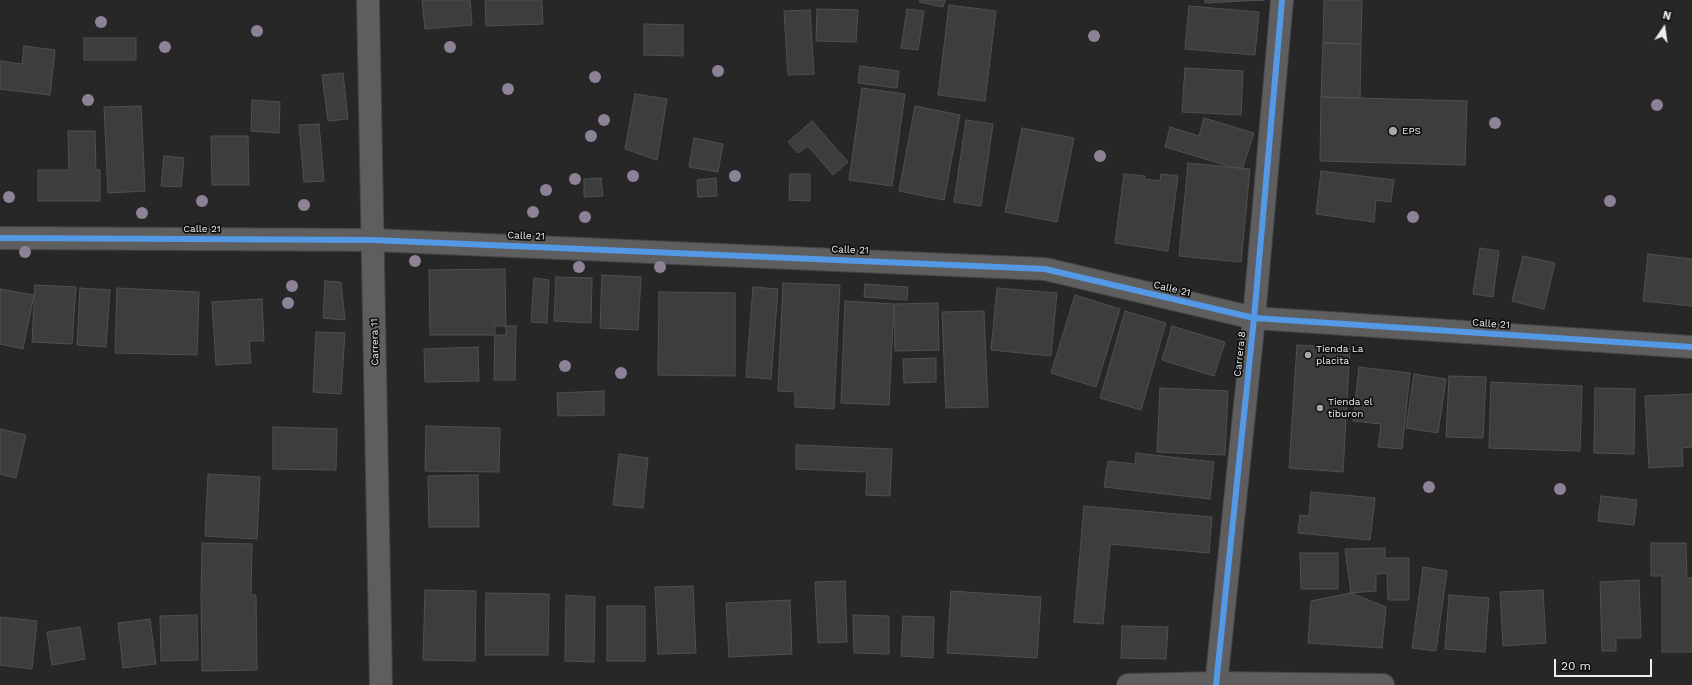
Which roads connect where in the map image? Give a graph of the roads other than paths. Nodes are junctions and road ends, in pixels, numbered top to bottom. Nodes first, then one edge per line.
1 (368, 0) edge
2 (1282, 0) edge
3 (0, 238) edge
4 (373, 240) junction
5 (1254, 318) junction
6 (1692, 347) edge
7 (1216, 684) edge
8 (381, 685) edge
9 (1128, 685) edge
10 (1383, 685) edge

1 - 4 street, Carrera 11
2 - 5 street, Carrera 8
3 - 4 street, Calle 21
4 - 5 street, Calle 21
4 - 8 street, Carrera 11
5 - 6 street, Calle 21
5 - 7 street, Carrera 8
7 - 9 street
7 - 10 street

